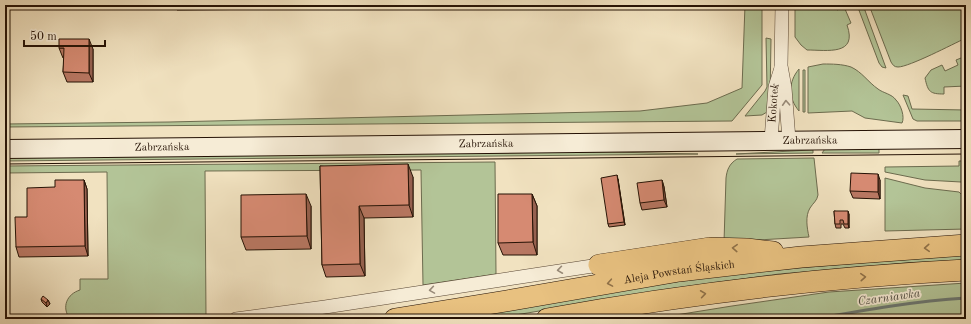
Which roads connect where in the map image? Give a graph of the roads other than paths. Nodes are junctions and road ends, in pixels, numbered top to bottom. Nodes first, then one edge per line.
1 (782, 5) edge
2 (781, 66) junction
3 (966, 139) edge
4 (771, 140) junction
5 (789, 140) junction
6 (5, 149) edge
7 (966, 245) edge
8 (801, 257) junction
9 (599, 264) joint
10 (966, 270) edge
11 (236, 319) edge
12 (395, 319) edge
13 (547, 319) edge

1 - 2 street, Kokotek
2 - 4 street, Kokotek
5 -> 2 street, Kokotek
3 - 5 main road, Zabrzańska
4 - 5 main road, Zabrzańska
4 - 6 main road, Zabrzańska
7 -> 8 main road, Aleja Powstań Śląskich
8 -> 9 main road
8 -> 12 main road, Aleja Powstań Śląskich
9 -> 11 street
13 -> 10 main road

